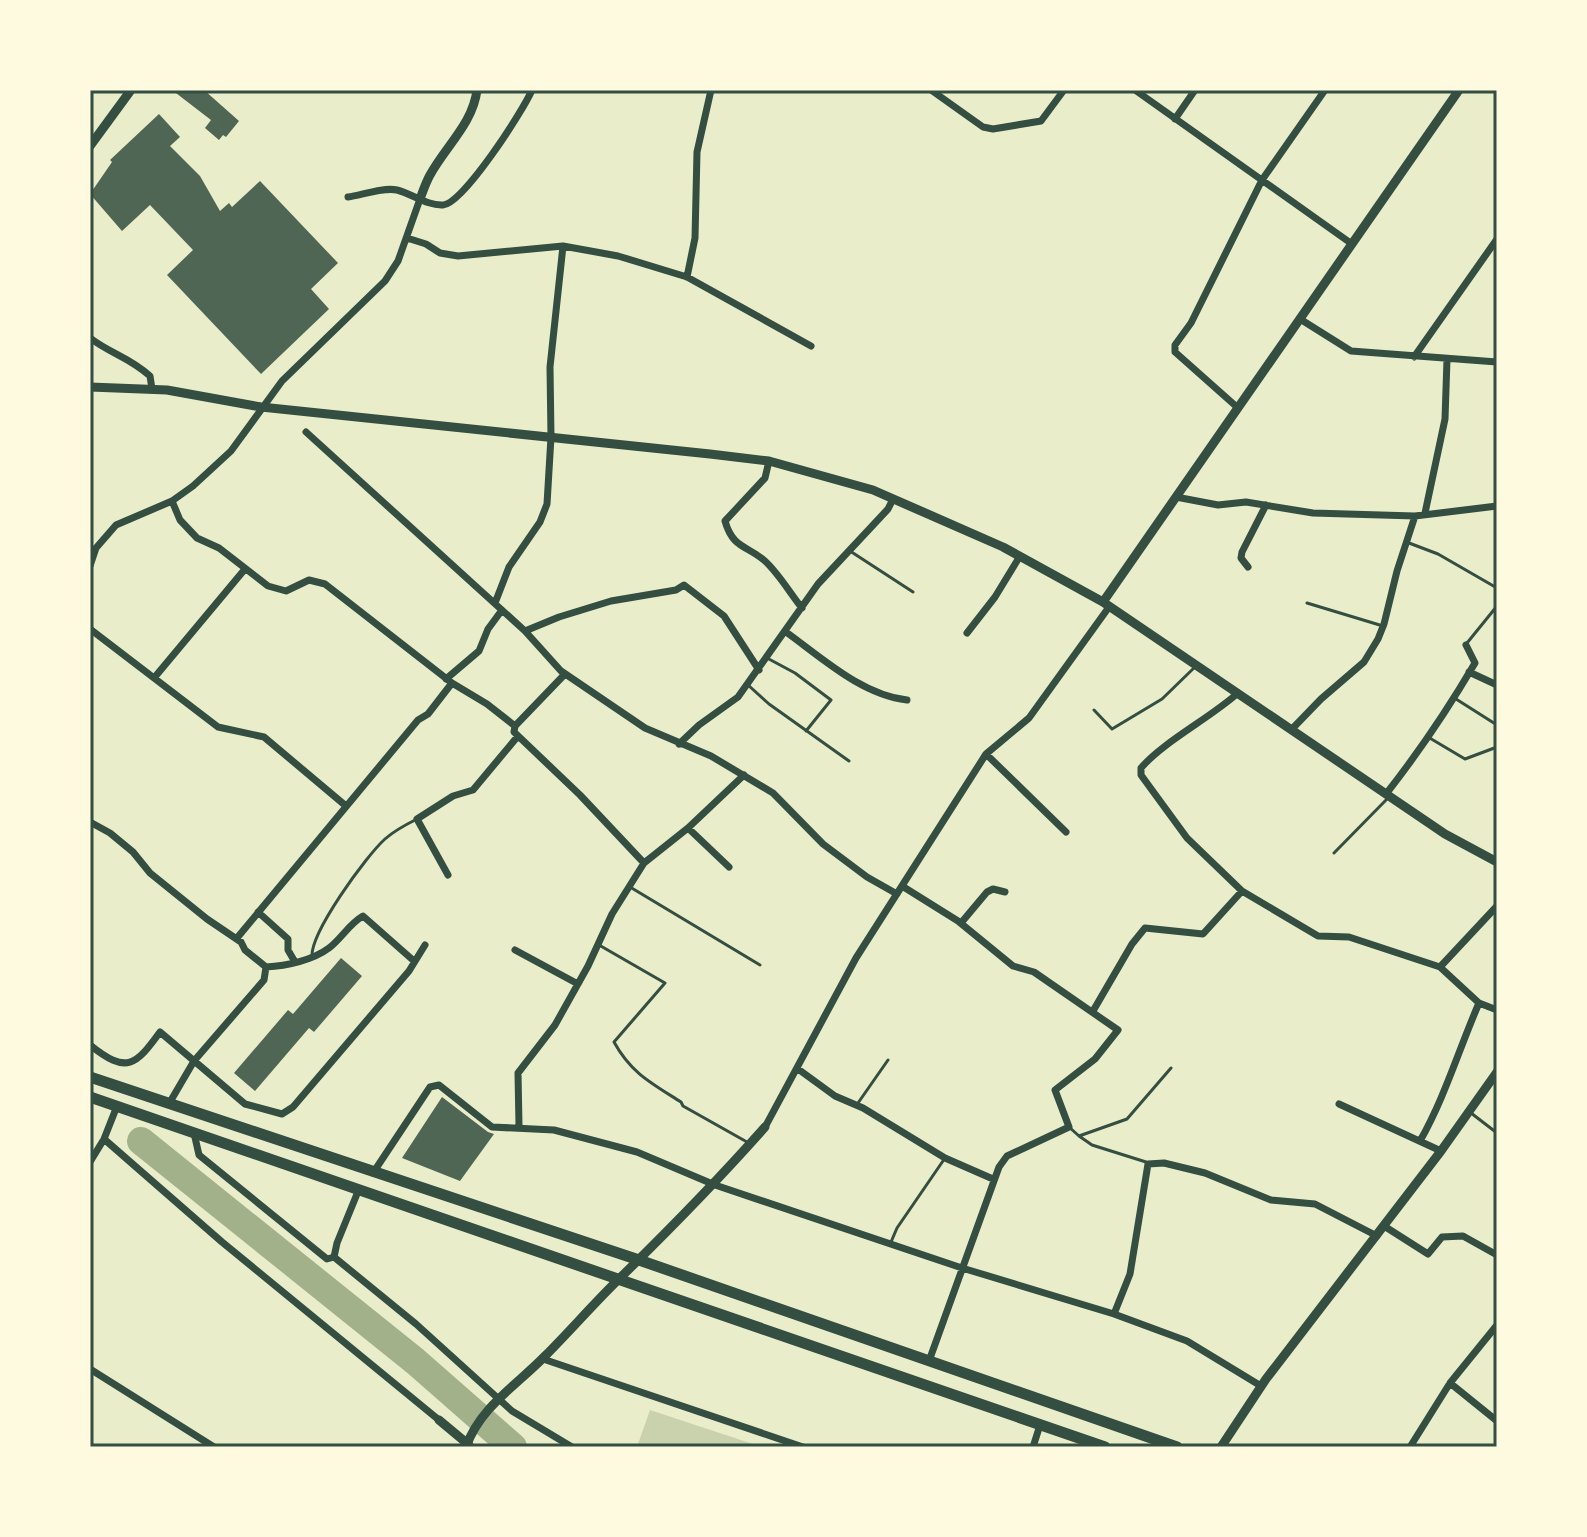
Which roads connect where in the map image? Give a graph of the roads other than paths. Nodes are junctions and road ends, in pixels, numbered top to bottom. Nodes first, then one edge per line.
1 (131, 90) edge
2 (477, 90) edge
3 (532, 90) edge
4 (711, 90) edge
5 (931, 90) edge
6 (1064, 90) edge
7 (1135, 90) edge
8 (1195, 90) edge
9 (1325, 90) edge
10 (1459, 90) edge
11 (1175, 119) junction
12 (90, 146) edge
13 (1262, 180) junction
14 (348, 197) dead end
15 (420, 199) junction
16 (407, 238) junction
17 (1497, 239) edge
18 (1352, 244) junction
19 (563, 246) junction
20 (687, 277) junction
21 (1300, 319) junction
22 (90, 338) edge
23 (811, 346) dead end
24 (1414, 357) junction
25 (1447, 359) junction
26 (1497, 362) edge
27 (90, 387) edge
28 (152, 389) junction
29 (261, 407) junction
30 (1238, 408) junction
31 (306, 432) dead end
32 (551, 437) junction
33 (769, 461) junction
34 (1176, 497) junction
35 (893, 499) junction
36 (172, 501) junction
37 (1266, 505) junction
38 (1497, 506) edge
39 (1425, 513) junction
40 (1415, 516) junction
41 (1406, 542) junction
42 (850, 551) junction
43 (1020, 556) junction
44 (90, 566) edge
45 (1248, 567) dead end
46 (245, 569) junction
47 (1497, 588) edge
48 (913, 592) dead end
49 (495, 603) junction
50 (1307, 603) dead end
51 (1106, 604) junction
52 (1497, 606) edge
53 (802, 608) junction
54 (502, 610) junction
55 (1383, 626) junction
56 (90, 629) edge
57 (525, 631) junction
58 (786, 632) junction
59 (967, 633) dead end
60 (1466, 645) joint
61 (767, 658) junction
62 (1196, 665) junction
63 (759, 670) junction
64 (1469, 672) junction
65 (565, 674) junction
66 (154, 678) junction
67 (449, 681) junction
68 (748, 685) junction
69 (1497, 685) edge
70 (1238, 693) junction
71 (1454, 698) junction
72 (907, 700) dead end
73 (1094, 710) dead end
74 (1497, 725) edge
75 (515, 726) junction
76 (1292, 729) junction
77 (806, 731) junction
78 (518, 736) junction
79 (1428, 737) junction
80 (679, 744) junction
81 (1497, 747) edge
82 (986, 754) junction
83 (849, 761) dead end
84 (744, 775) junction
85 (1388, 795) junction
86 (346, 806) junction
87 (417, 819) junction
88 (90, 822) edge
89 (688, 828) junction
90 (1066, 832) dead end
91 (1334, 853) dead end
92 (1497, 862) edge
93 (644, 863) junction
94 (729, 867) dead end
95 (448, 875) dead end
96 (902, 886) junction
97 (630, 887) junction
98 (1242, 891) junction
99 (1005, 892) dead end
100 (897, 894) junction
101 (1497, 906) edge
102 (258, 912) junction
103 (961, 923) junction
104 (237, 938) junction
105 (599, 944) junction
106 (425, 945) dead end
107 (515, 950) dead end
108 (312, 957) junction
109 (414, 961) junction
110 (295, 962) junction
111 (760, 965) dead end
112 (266, 967) junction
113 (1440, 967) junction
114 (578, 984) junction
115 (1479, 1003) junction
116 (1497, 1010) edge
117 (1093, 1011) junction
118 (90, 1045) edge
119 (888, 1060) dead end
120 (194, 1061) junction
121 (1171, 1068) dead end
122 (798, 1069) junction
123 (1497, 1072) edge
124 (90, 1077) edge
125 (90, 1097) edge
126 (170, 1102) junction
127 (1339, 1104) dead end
128 (117, 1106) junction
129 (856, 1106) junction
130 (1468, 1111) junction
131 (519, 1126) junction
132 (765, 1127) joint
133 (1069, 1127) junction
134 (194, 1133) junction
135 (1497, 1133) edge
136 (1079, 1136) junction
137 (104, 1139) junction
138 (1420, 1141) junction
139 (751, 1144) junction
140 (1441, 1151) junction
141 (945, 1158) junction
142 (90, 1162) edge
143 (1148, 1164) junction
144 (373, 1173) junction
145 (993, 1179) junction
146 (715, 1185) junction
147 (359, 1189) junction
148 (1384, 1226) junction
149 (1377, 1236) junction
150 (890, 1244) junction
151 (1497, 1255) edge
152 (334, 1257) junction
153 (639, 1260) junction
154 (962, 1268) junction
155 (620, 1278) junction
156 (1114, 1314) junction
157 (1497, 1325) edge
158 (1488, 1335) junction
159 (1497, 1344) edge
160 (543, 1359) junction
161 (929, 1361) junction
162 (90, 1369) edge
163 (1450, 1383) junction
164 (1261, 1386) junction
165 (496, 1400) junction
166 (439, 1420) joint
167 (1497, 1421) edge
168 (1040, 1425) junction
169 (468, 1446) edge
170 (214, 1447) edge
171 (572, 1447) edge
172 (803, 1447) edge
173 (1033, 1447) edge
174 (1105, 1447) edge
175 (1177, 1447) edge
176 (1221, 1447) edge
177 (1410, 1447) edge

1 - 12 street
2 - 15 street
3 - 15 street
4 - 20 street
5 - 6 street
7 - 11 street
8 - 11 street
9 - 13 street
10 - 18 street
11 - 13 street
13 - 18 street
13 - 30 street
14 - 15 street
15 - 16 street
16 - 19 street
16 - 29 street
17 - 24 street
18 - 21 street
19 - 20 street
19 - 32 street
20 - 23 street
21 - 24 street
21 - 30 street
22 - 28 street
24 - 25 street
25 - 26 street
25 - 39 street
27 - 28 street
28 - 29 street
29 - 32 street
29 - 36 street
30 - 34 street
31 - 49 street
32 - 33 street
32 - 49 street
33 - 35 street
33 - 53 street
34 - 37 street
34 - 51 street
35 - 42 street
35 - 43 street
36 - 44 street
36 - 46 street
37 - 40 street
37 - 45 street
38 - 39 street
39 - 40 street
40 - 41 street
41 - 47 lane
41 - 55 street
42 - 48 lane
42 - 53 street
43 - 51 street
43 - 59 street
46 - 66 street
46 - 67 street
49 - 54 street
50 - 55 lane
51 - 62 street
51 - 82 street
52 - 60 lane
53 - 58 street
54 - 57 street
54 - 67 street
55 - 76 street
56 - 66 street
57 - 63 street
57 - 65 street
58 - 61 street
58 - 72 street
60 - 64 street
61 - 63 street
61 - 77 lane
62 - 70 street
62 - 73 lane
63 - 68 street
64 - 69 street
64 - 71 street
65 - 75 street
65 - 80 street
66 - 86 street
67 - 75 street
67 - 86 street
68 - 77 lane
68 - 80 street
70 - 76 street
70 - 98 street
71 - 74 lane
71 - 79 street
75 - 78 street
76 - 85 street
77 - 83 lane
78 - 87 street
78 - 93 street
79 - 81 lane
79 - 85 street
80 - 84 street
82 - 90 street
82 - 96 street
84 - 89 street
84 - 100 street
85 - 91 lane
85 - 92 street
86 - 102 street
87 - 95 street
87 - 108 lane
88 - 104 street
89 - 93 street
89 - 94 street
93 - 97 street
96 - 100 street
96 - 103 street
97 - 105 street
97 - 111 lane
98 - 113 street
98 - 117 street
99 - 103 street
100 - 122 street
101 - 113 street
102 - 104 street
102 - 110 street
103 - 117 street
104 - 112 street
105 - 114 street
105 - 139 lane
106 - 109 street
107 - 114 street
108 - 109 street
108 - 110 street
109 - 120 street
110 - 112 street
112 - 120 street
113 - 115 street
114 - 131 street
115 - 116 street
115 - 138 street
117 - 133 street
118 - 120 street
119 - 129 lane
120 - 126 street
121 - 136 lane
122 - 129 street
122 - 132 street
123 - 130 street
124 - 126 main road
125 - 128 main road
126 - 144 main road
127 - 138 street
128 - 134 main road
128 - 137 street
129 - 141 street
130 - 135 lane
130 - 140 street
131 - 144 street
131 - 146 street
132 - 139 street
133 - 136 lane
133 - 145 street
134 - 147 main road
134 - 152 street
136 - 143 lane
137 - 142 street
137 - 166 street
138 - 140 street
139 - 146 street
140 - 148 street
141 - 145 street
141 - 150 lane
143 - 149 street
143 - 156 street
144 - 153 main road
145 - 154 street
146 - 150 street
146 - 153 street
147 - 152 street
147 - 155 main road
148 - 149 street
148 - 151 street
149 - 164 street
150 - 154 street
152 - 165 street
153 - 155 street
153 - 161 main road
154 - 156 street
154 - 161 street
155 - 160 street
155 - 168 main road
156 - 164 street
157 - 158 street
158 - 159 street
158 - 163 street
160 - 165 street
160 - 172 street
161 - 175 main road
162 - 170 street
163 - 167 street
163 - 177 street
164 - 176 street
165 - 169 street
165 - 171 street
166 - 169 street
168 - 173 street
168 - 174 main road

